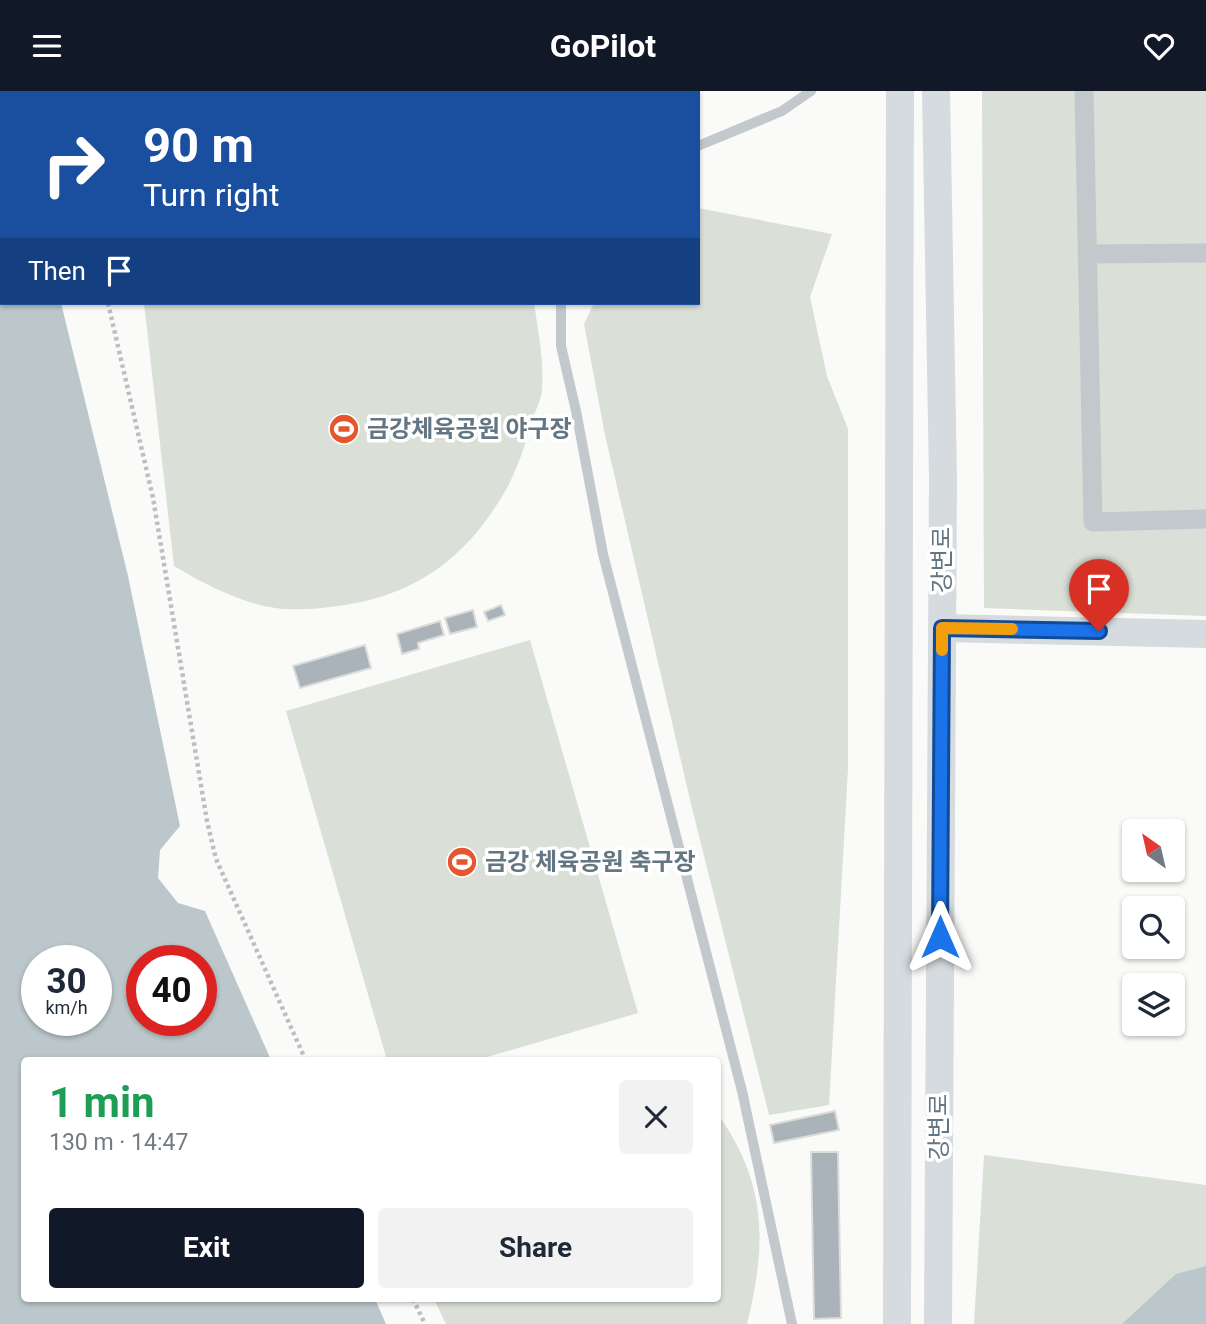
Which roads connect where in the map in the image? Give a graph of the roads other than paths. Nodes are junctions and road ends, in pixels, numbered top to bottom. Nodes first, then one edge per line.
1 (811, 91) edge
2 (900, 91) edge
3 (936, 91) edge
4 (1084, 91) edge
5 (700, 145) edge
6 (1206, 253) edge
7 (1087, 254) junction
8 (561, 305) edge
9 (1206, 519) edge
10 (942, 628) junction
11 (1206, 633) edge
12 (792, 1324) edge
13 (897, 1324) edge
14 (938, 1324) edge

1 - 5 lane
2 - 13 street, 강변로
3 - 10 street, 강변로
4 - 7 street
6 - 7 street
7 - 9 street
8 - 12 lane
10 - 11 street
10 - 14 street, 강변로

